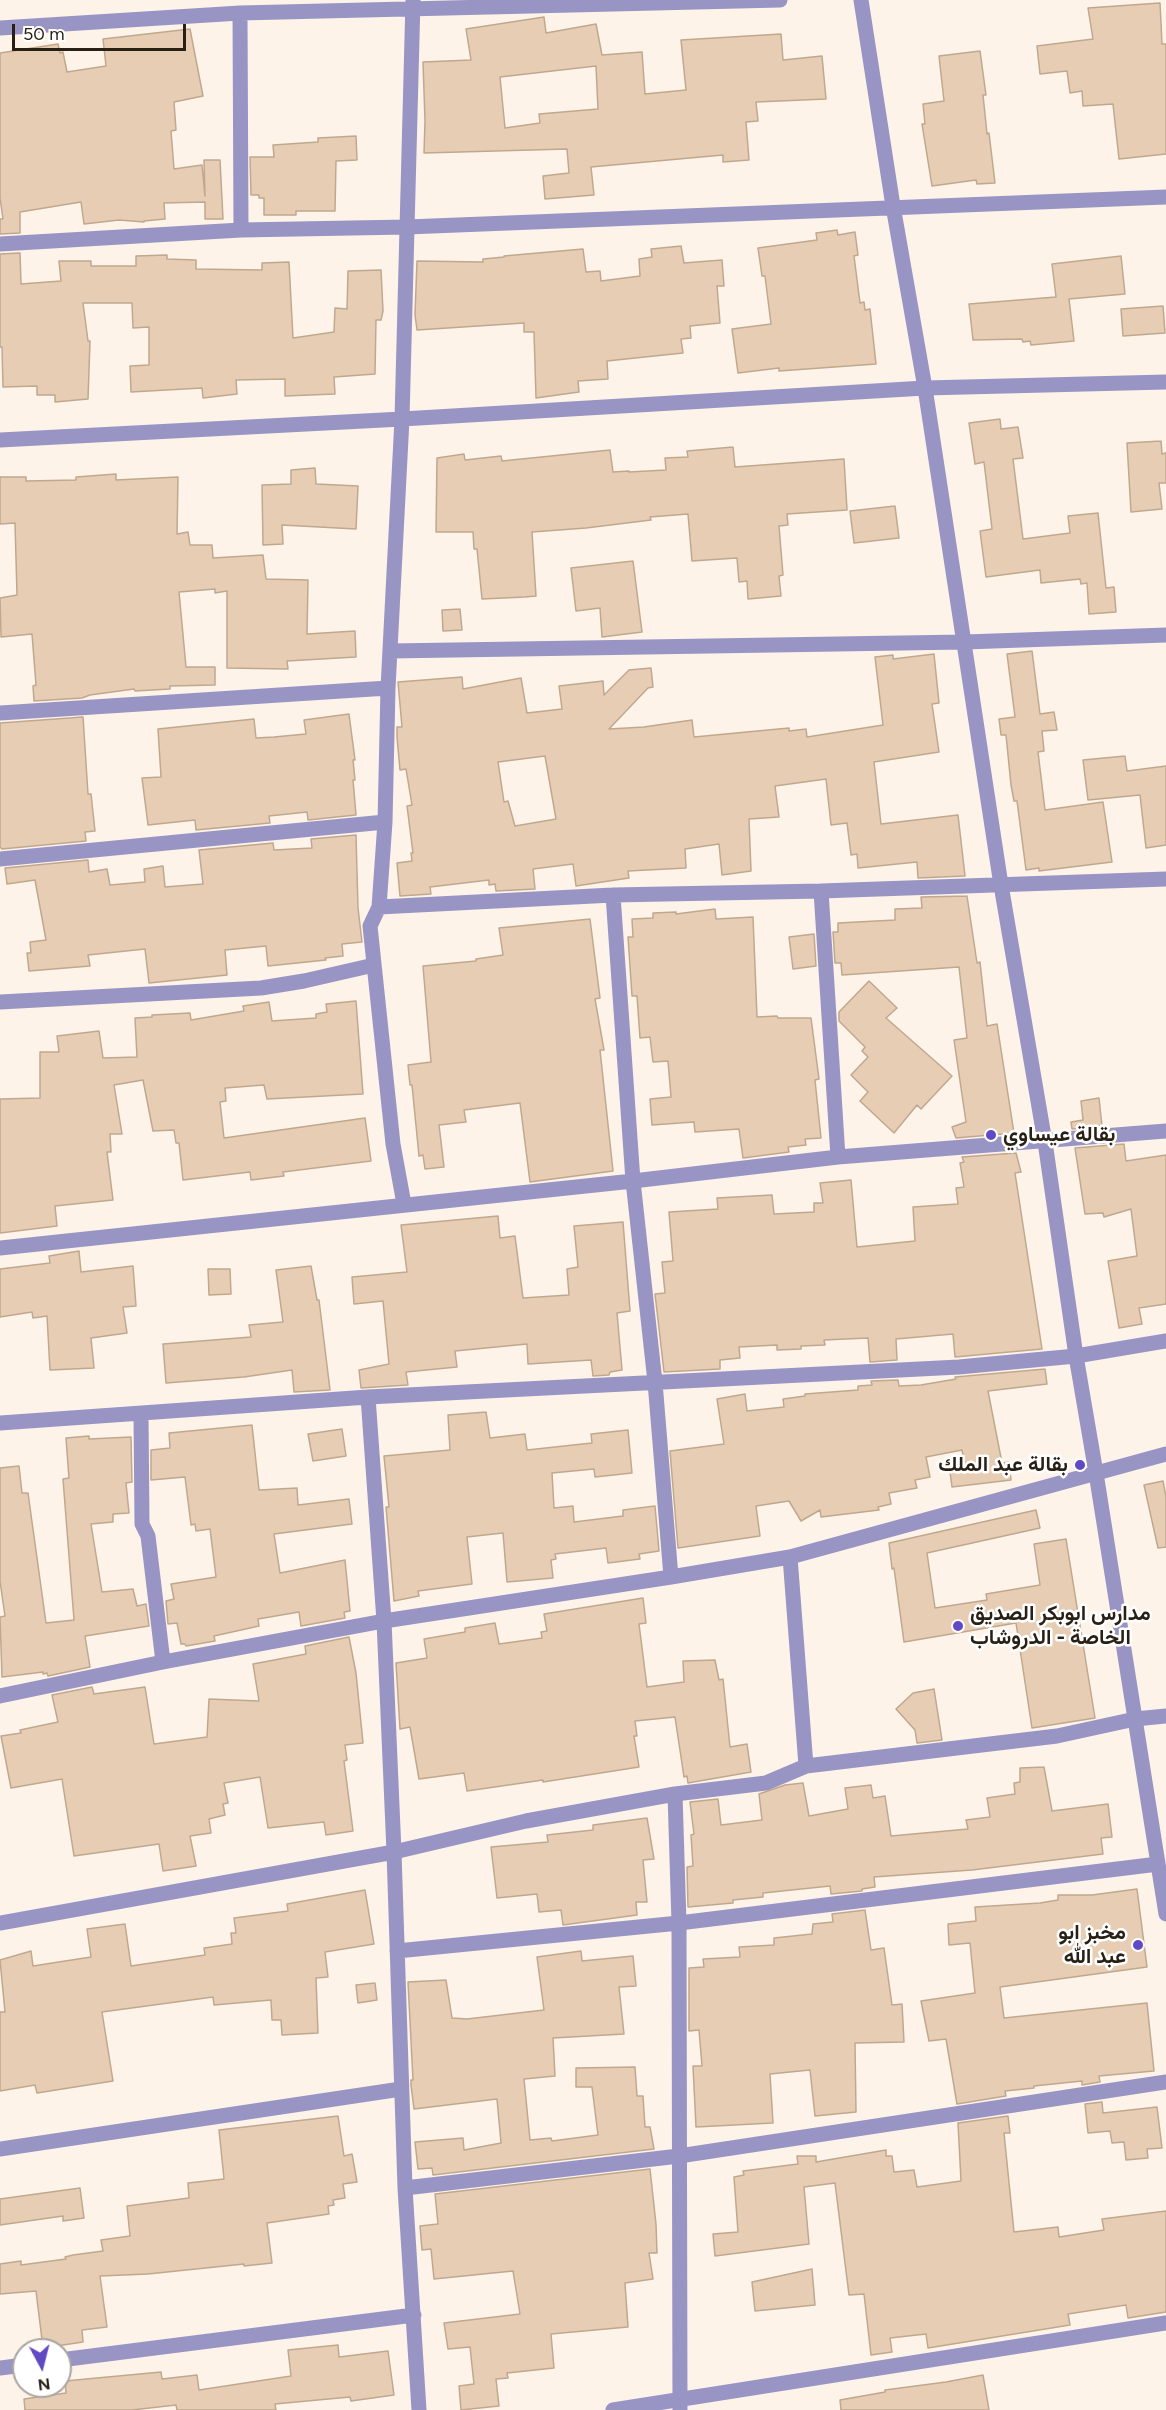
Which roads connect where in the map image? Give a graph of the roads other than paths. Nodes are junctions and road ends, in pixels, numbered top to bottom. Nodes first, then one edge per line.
1 (780, 0) edge
2 (861, 0) edge
3 (412, 4) edge
4 (240, 13) junction
5 (0, 28) edge
6 (1166, 197) edge
7 (893, 206) junction
8 (407, 227) junction
9 (241, 230) junction
10 (0, 244) edge
11 (1166, 382) edge
12 (926, 388) junction
13 (402, 419) junction
14 (0, 440) edge
15 (1166, 634) edge
16 (965, 642) junction
17 (390, 651) junction
18 (388, 687) junction
19 (0, 713) edge
20 (385, 822) junction
21 (0, 859) edge
22 (1166, 879) edge
23 (1001, 885) junction
24 (821, 891) junction
25 (613, 895) junction
26 (379, 907) junction
27 (374, 965) junction
28 (0, 1002) edge
29 (1166, 1131) edge
30 (1045, 1142) junction
31 (838, 1157) junction
32 (633, 1181) junction
33 (404, 1204) junction
34 (0, 1248) edge
35 (1166, 1341) edge
36 (1076, 1356) junction
37 (655, 1382) junction
38 (368, 1397) junction
39 (141, 1414) junction
40 (0, 1423) edge
41 (1166, 1454) edge
42 (1096, 1473) junction
43 (790, 1557) junction
44 (671, 1577) junction
45 (384, 1620) junction
46 (163, 1662) junction
47 (0, 1696) edge
48 (1166, 1716) edge
49 (1135, 1719) junction
50 (806, 1766) junction
51 (675, 1794) junction
52 (394, 1852) junction
53 (1158, 1864) junction
54 (1166, 1914) edge
55 (0, 1923) edge
56 (679, 1923) junction
57 (397, 1951) junction
58 (1166, 2082) edge
59 (401, 2090) junction
60 (0, 2149) edge
61 (679, 2156) junction
62 (405, 2188) junction
63 (414, 2315) junction
64 (1166, 2323) edge
65 (72, 2358) edge
66 (680, 2405) edge
67 (419, 2410) edge
68 (613, 2410) edge

1 - 3 street
2 - 7 street
3 - 4 street
3 - 8 street
4 - 5 street
4 - 9 street
6 - 7 street
7 - 8 street
7 - 12 street
8 - 9 street
8 - 13 street
9 - 10 street
11 - 12 street
12 - 13 street
12 - 16 street
13 - 14 street
13 - 17 street
15 - 16 street
16 - 17 street
16 - 23 street
17 - 18 street
18 - 19 street
18 - 20 street
20 - 21 street
20 - 26 street
22 - 23 street
23 - 24 street
23 - 30 street
24 - 25 street
24 - 31 street
25 - 26 street
25 - 32 street
26 - 27 street
27 - 28 street
27 - 33 street
29 - 30 street
30 - 31 street
30 - 36 street
31 - 32 street
32 - 33 street
32 - 37 street
33 - 34 street
35 - 36 street
36 - 37 street
36 - 42 street
37 - 38 street
37 - 44 street
38 - 39 street
38 - 45 street
39 - 40 street
39 - 46 street
41 - 42 street
42 - 43 street
42 - 49 street
43 - 44 street
43 - 50 street
44 - 45 street
45 - 46 street
45 - 52 street
46 - 47 street
48 - 49 street
49 - 50 street
49 - 53 street
50 - 51 street
51 - 52 street
51 - 56 street
52 - 55 street
52 - 57 street
53 - 54 street
53 - 56 street
56 - 57 street
56 - 61 street
57 - 59 street
58 - 61 street
59 - 60 street
59 - 62 street
61 - 62 street
61 - 66 street
62 - 63 street
63 - 65 street
63 - 67 street
64 - 66 street
66 - 68 street

